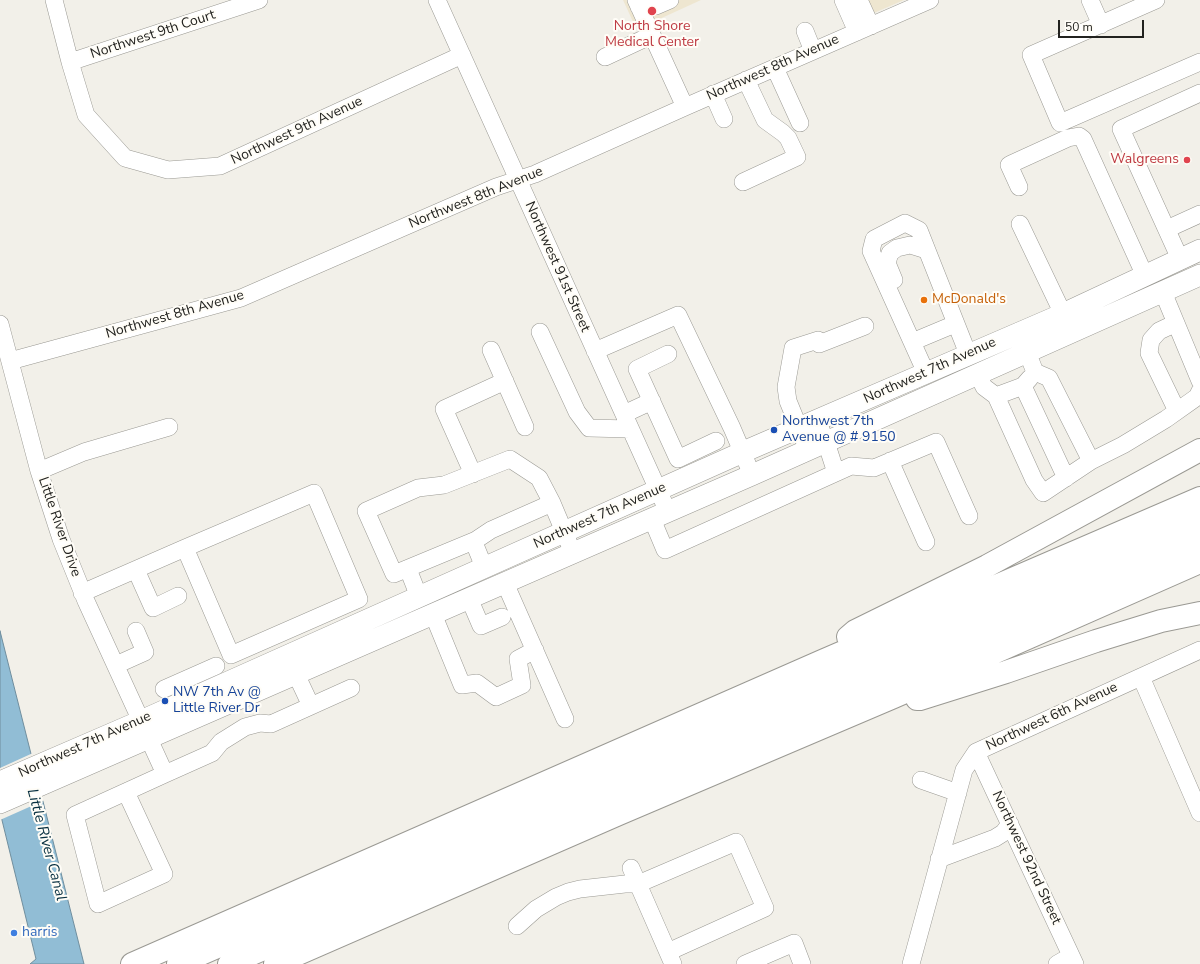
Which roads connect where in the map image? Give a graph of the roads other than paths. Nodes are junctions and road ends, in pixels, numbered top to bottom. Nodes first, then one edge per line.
1 (54, 0) edge
2 (259, 0) edge
3 (437, 0) edge
4 (670, 0) edge
5 (843, 0) edge
6 (859, 0) edge
7 (930, 0) edge
8 (1090, 0) edge
9 (1156, 0) edge
10 (638, 3) edge
11 (1101, 25) junction
12 (864, 29) junction
13 (805, 31) dead end
14 (652, 35) junction
15 (813, 51) junction
16 (462, 56) junction
17 (605, 56) dead end
18 (70, 62) junction
19 (1200, 62) edge
20 (775, 68) junction
21 (746, 80) junction
22 (1200, 93) edge
23 (713, 94) junction
24 (685, 107) junction
25 (724, 119) dead end
26 (800, 123) dead end
27 (518, 180) junction
28 (743, 182) dead end
29 (1019, 187) dead end
30 (1200, 214) edge
31 (1020, 224) dead end
32 (1167, 229) junction
33 (922, 248) junction
34 (1200, 250) edge
35 (1180, 259) junction
36 (1200, 275) edge
37 (1145, 276) junction
38 (1163, 292) junction
39 (1107, 293) junction
40 (1063, 314) junction
41 (1176, 323) junction
42 (0, 324) edge
43 (955, 324) junction
44 (865, 326) dead end
45 (540, 332) dead end
46 (909, 336) junction
47 (491, 350) dead end
48 (595, 351) junction
49 (1027, 352) junction
50 (668, 354) dead end
51 (968, 354) junction
52 (10, 361) junction
53 (1035, 372) junction
54 (926, 373) junction
55 (978, 375) junction
56 (505, 381) junction
57 (1200, 381) edge
58 (1023, 386) junction
59 (996, 396) junction
60 (652, 401) junction
61 (915, 403) junction
62 (1177, 411) junction
63 (627, 421) junction
64 (808, 424) junction
65 (169, 427) dead end
66 (525, 427) dead end
67 (817, 446) junction
68 (1200, 450) edge
69 (743, 452) junction
70 (890, 461) junction
71 (1090, 461) junction
72 (712, 466) junction
73 (39, 470) junction
74 (836, 473) junction
75 (473, 474) junction
76 (752, 475) junction
77 (1066, 478) junction
78 (658, 490) junction
79 (1200, 498) edge
80 (552, 503) junction
81 (660, 515) junction
82 (969, 516) dead end
83 (1200, 518) edge
84 (564, 532) junction
85 (476, 540) junction
86 (1200, 540) edge
87 (926, 542) dead end
88 (184, 548) junction
89 (573, 553) junction
90 (1200, 562) edge
91 (484, 567) junction
92 (136, 570) junction
93 (401, 571) junction
94 (505, 583) junction
95 (82, 593) junction
96 (178, 596) dead end
97 (419, 597) junction
98 (470, 598) junction
99 (1200, 613) edge
100 (433, 614) junction
101 (502, 617) dead end
102 (311, 620) junction
103 (136, 631) dead end
104 (319, 640) junction
105 (535, 650) junction
106 (1200, 650) edge
107 (822, 661) junction
108 (116, 665) junction
109 (296, 674) junction
110 (208, 676) junction
111 (1141, 677) junction
112 (351, 688) dead end
113 (164, 689) dead end
114 (894, 697) junction
115 (311, 706) junction
116 (565, 719) dead end
117 (145, 730) junction
118 (976, 752) junction
119 (165, 774) junction
120 (40, 775) junction
121 (921, 780) dead end
122 (0, 782) edge
123 (126, 792) junction
124 (958, 793) junction
125 (0, 803) edge
126 (1200, 813) edge
127 (1010, 824) junction
128 (939, 860) junction
129 (631, 868) dead end
130 (638, 884) junction
131 (517, 926) dead end
132 (671, 958) edge
133 (1068, 962) edge
134 (132, 964) edge
135 (178, 964) edge
136 (230, 964) edge
137 (275, 964) edge
138 (745, 964) edge
139 (802, 964) edge
140 (911, 964) edge

1 - 18 street
2 - 18 street, Northwest 9th Court
3 - 16 street, Northwest 91st Street
4 - 10 street
5 - 12 street
6 - 12 street
7 - 12 street, Northwest 8th Avenue
8 - 11 street
9 - 11 street
10 - 14 street
11 - 19 street
12 - 15 street, Northwest 8th Avenue
13 - 15 street
14 - 17 street
14 - 24 street
15 - 20 street, Northwest 8th Avenue
16 - 18 street, Northwest 9th Avenue
16 - 27 street, Northwest 91st Street
20 - 21 street, Northwest 8th Avenue
20 - 26 street
21 - 23 street, Northwest 8th Avenue
21 - 28 street
22 - 32 street
23 - 24 street, Northwest 8th Avenue
23 - 25 street
24 - 27 street, Northwest 8th Avenue
27 - 48 street, Northwest 91st Street
27 - 52 street, Northwest 8th Avenue
29 - 37 street
30 - 32 street
31 - 40 street
32 - 35 street
33 - 43 street
33 - 46 street
33 - 46 street
34 - 35 main road, Northwest 7th Avenue
35 - 37 main road, Northwest 7th Avenue
36 - 38 main road, Northwest 7th Avenue
37 - 39 main road, Northwest 7th Avenue
38 - 41 street
38 - 49 main road, Northwest 7th Avenue
39 - 40 main road, Northwest 7th Avenue
39 - 49 main road
40 - 51 main road, Northwest 7th Avenue
41 - 57 street
41 - 62 street
42 - 52 street, Little River Drive
43 - 46 street
43 - 51 street
44 - 64 street
45 - 63 street
46 - 54 street
47 - 56 street
48 - 63 street, Northwest 91st Street
48 - 69 street
49 - 53 street
49 - 55 main road, Northwest 7th Avenue
50 - 60 street
51 - 54 main road, Northwest 7th Avenue
51 - 61 main road
52 - 73 street, Little River Drive
53 - 58 street
53 - 71 street
54 - 64 main road, Northwest 7th Avenue
55 - 59 street
55 - 61 main road, Northwest 7th Avenue
56 - 66 street
56 - 75 street
57 - 62 street
58 - 59 street
58 - 77 street
59 - 77 street
60 - 63 street
60 - 72 street
61 - 67 main road, Northwest 7th Avenue
62 - 71 street
63 - 78 street, Northwest 91st Street
64 - 67 street
64 - 69 main road, Northwest 7th Avenue
65 - 73 street
67 - 74 street
67 - 76 main road, Northwest 7th Avenue
68 - 107 highway
69 - 72 main road, Northwest 7th Avenue
69 - 76 street
70 - 74 street
70 - 82 street
70 - 87 street
71 - 77 street
72 - 78 main road, Northwest 7th Avenue
73 - 95 street, Little River Drive
74 - 81 street, Northwest 91st Street
75 - 80 street
75 - 93 street
76 - 81 main road, Northwest 7th Avenue
78 - 81 street, Northwest 91st Street
78 - 84 main road, Northwest 7th Avenue
79 - 107 highway
80 - 84 street
80 - 85 street
81 - 89 main road, Northwest 7th Avenue
83 - 135 highway
84 - 89 street
84 - 91 main road, Northwest 7th Avenue
85 - 91 street
85 - 93 street
86 - 136 highway
88 - 92 street
88 - 102 street
88 - 102 street
89 - 94 main road, Northwest 7th Avenue
90 - 114 highway
91 - 97 main road, Northwest 7th Avenue
92 - 95 street
92 - 96 street
93 - 97 street
94 - 98 main road, Northwest 7th Avenue
94 - 105 street
95 - 108 street, Little River Drive
97 - 104 main road, Northwest 7th Avenue
98 - 100 main road, Northwest 7th Avenue
98 - 101 street
99 - 114 highway
100 - 105 street
100 - 109 main road, Northwest 7th Avenue
102 - 104 street
103 - 108 street
104 - 110 main road, Northwest 7th Avenue
105 - 116 street
106 - 111 street, Northwest 6th Avenue
107 - 134 highway
108 - 117 street, Little River Drive
109 - 115 street
109 - 117 main road, Northwest 7th Avenue
110 - 113 street
110 - 117 main road, Northwest 7th Avenue
111 - 118 street, Northwest 6th Avenue
111 - 126 street
112 - 115 street
114 - 137 highway
115 - 119 street
117 - 119 street, Little River Drive
117 - 120 main road, Northwest 7th Avenue
118 - 124 street, Northwest 6th Avenue
118 - 127 street, Northwest 92nd Street
119 - 123 street
120 - 122 main road, Northwest 7th Avenue
120 - 125 main road, Northwest 7th Avenue
121 - 124 street
123 - 123 street
124 - 128 street, Northwest 6th Avenue
127 - 128 street
127 - 133 street, Northwest 92nd Street
128 - 140 street, Northwest 6th Avenue
129 - 130 street
130 - 131 street
130 - 132 street
130 - 132 street
138 - 139 street

